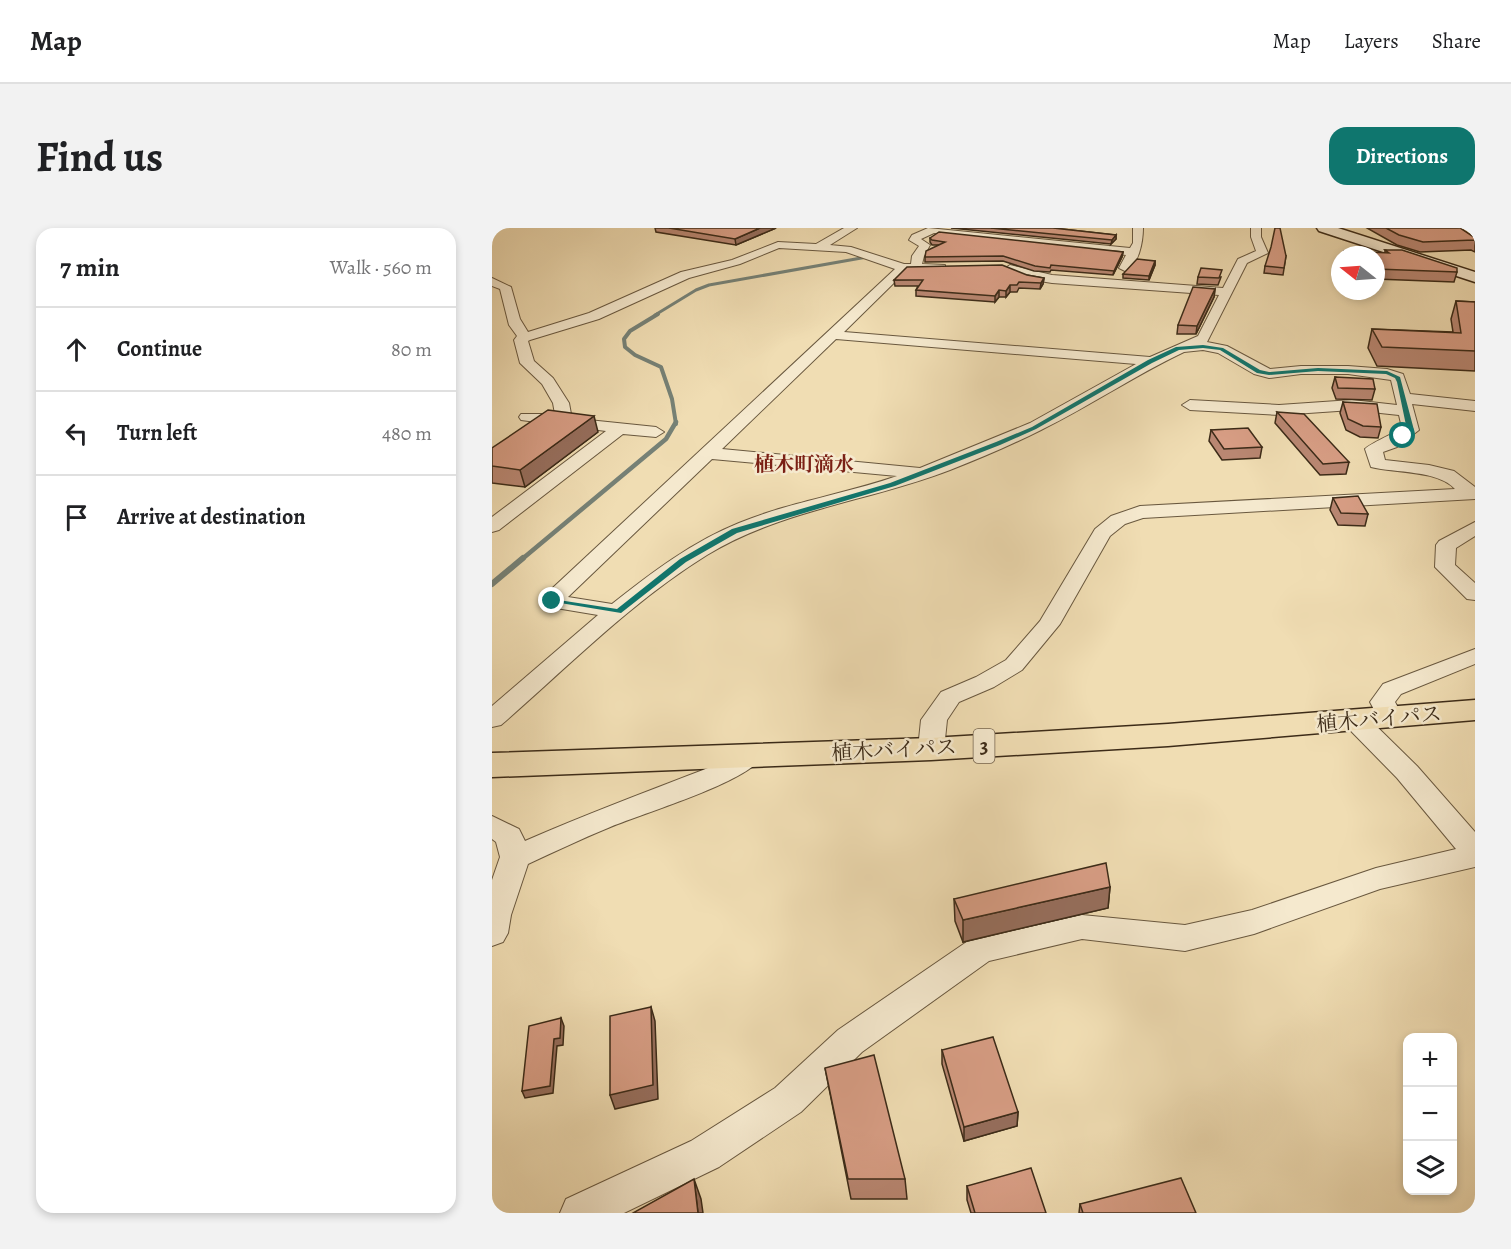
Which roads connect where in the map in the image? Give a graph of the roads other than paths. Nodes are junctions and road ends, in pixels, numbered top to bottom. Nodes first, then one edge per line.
1 (845, 228) edge
2 (852, 228) edge
3 (1256, 228) edge
4 (1324, 228) edge
5 (935, 229) edge
6 (1054, 230) edge
7 (1135, 235) edge
8 (820, 246) junction
9 (1028, 249) junction
10 (1133, 252) junction
11 (952, 267) edge
12 (910, 268) junction
13 (1475, 277) edge
14 (492, 282) edge
15 (1115, 283) junction
16 (1227, 292) junction
17 (522, 334) junction
18 (832, 335) junction
19 (1178, 348) junction
20 (1150, 361) junction
21 (1405, 404) junction
22 (1190, 405) dead end
23 (1475, 406) edge
24 (527, 417) dead end
25 (561, 419) junction
26 (619, 429) junction
27 (656, 432) dead end
28 (709, 453) junction
29 (921, 474) junction
30 (1472, 494) edge
31 (492, 526) edge
32 (1475, 528) edge
33 (1475, 594) edge
34 (618, 612) junction
35 (1475, 656) edge
36 (1475, 710) edge
37 (1390, 717) junction
38 (492, 719) edge
39 (1356, 721) junction
40 (931, 749) junction
41 (749, 757) junction
42 (492, 765) edge
43 (492, 826) edge
44 (1475, 854) edge
45 (516, 857) junction
46 (492, 933) edge
47 (580, 1213) edge

1 - 17 street
2 - 8 street
3 - 16 street
4 - 13 main road
5 - 9 street
5 - 12 street
6 - 9 street
7 - 10 street
8 - 12 street
8 - 17 street
9 - 10 street
9 - 15 street
10 - 15 street
11 - 12 street
12 - 18 street
14 - 17 street
15 - 16 street
16 - 19 street
17 - 25 street
18 - 20 street
18 - 28 street
19 - 20 street
19 - 21 street
20 - 29 street
21 - 22 street
21 - 23 street
21 - 30 street
24 - 25 street
25 - 26 street
26 - 27 street
26 - 31 street
28 - 29 street
28 - 34 street
29 - 34 street
30 - 40 street
32 - 33 street
34 - 38 street
35 - 37 street
36 - 37 highway, 植木バイパス / 3
37 - 39 highway, 植木バイパス / 3
39 - 40 highway, 植木バイパス / 3
39 - 44 street
40 - 41 highway, 植木バイパス / 3
41 - 42 highway, 植木バイパス / 3
41 - 45 street
43 - 45 street
44 - 47 street
45 - 46 street

